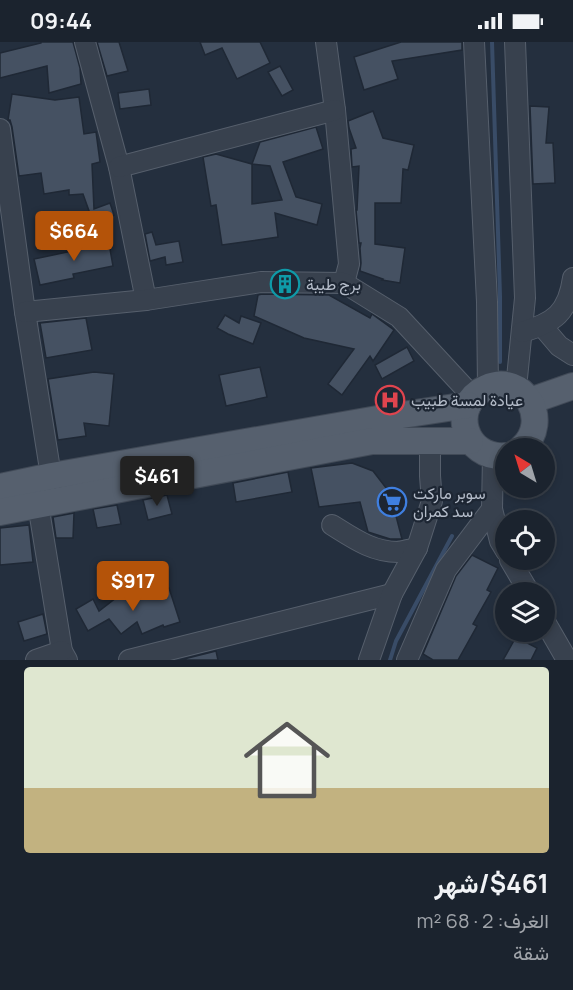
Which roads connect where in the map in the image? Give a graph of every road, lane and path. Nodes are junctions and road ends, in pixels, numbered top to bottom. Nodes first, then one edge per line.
1 (85, 42) edge
2 (326, 42) edge
3 (474, 42) edge
4 (515, 42) edge
5 (335, 110) junction
6 (0, 129) edge
7 (2, 165) edge
8 (119, 167) junction
9 (573, 278) edge
10 (344, 283) junction
11 (146, 300) junction
12 (25, 312) junction
13 (542, 326) junction
14 (522, 332) junction
15 (573, 355) edge
16 (573, 386) edge
17 (476, 396) junction
18 (573, 400) edge
19 (527, 403) junction
20 (530, 438) edge
21 (430, 441) junction
22 (471, 441) junction
23 (495, 455) edge
24 (495, 486) edge
25 (0, 487) edge
26 (48, 494) junction
27 (492, 509) junction
28 (0, 512) edge
29 (495, 521) edge
30 (332, 525) dead end
31 (417, 548) junction
32 (392, 594) junction
33 (555, 639) edge
34 (65, 656) edge
35 (36, 660) edge
36 (129, 660) edge
37 (369, 660) edge
38 (407, 660) edge
39 (567, 660) edge

1 - 8 street
2 - 5 street
3 - 17 street
4 - 14 street
5 - 8 street
5 - 10 street
6 - 7 street
7 - 12 street
8 - 11 street
9 - 13 street
10 - 11 street
10 - 17 street
11 - 12 street
12 - 26 street
13 - 14 street
13 - 15 street
14 - 19 street
16 - 19 main road
17 - 19 main road
17 - 22 main road
17 - 26 main road
18 - 19 main road
19 - 20 main road
21 - 22 main road
21 - 26 main road
21 - 31 street
22 - 23 main road
24 - 27 street
25 - 26 main road
26 - 28 main road
26 - 34 street
27 - 29 street
27 - 38 street
30 - 31 street
31 - 32 street
32 - 36 street
32 - 37 street
33 - 39 street
34 - 35 street

